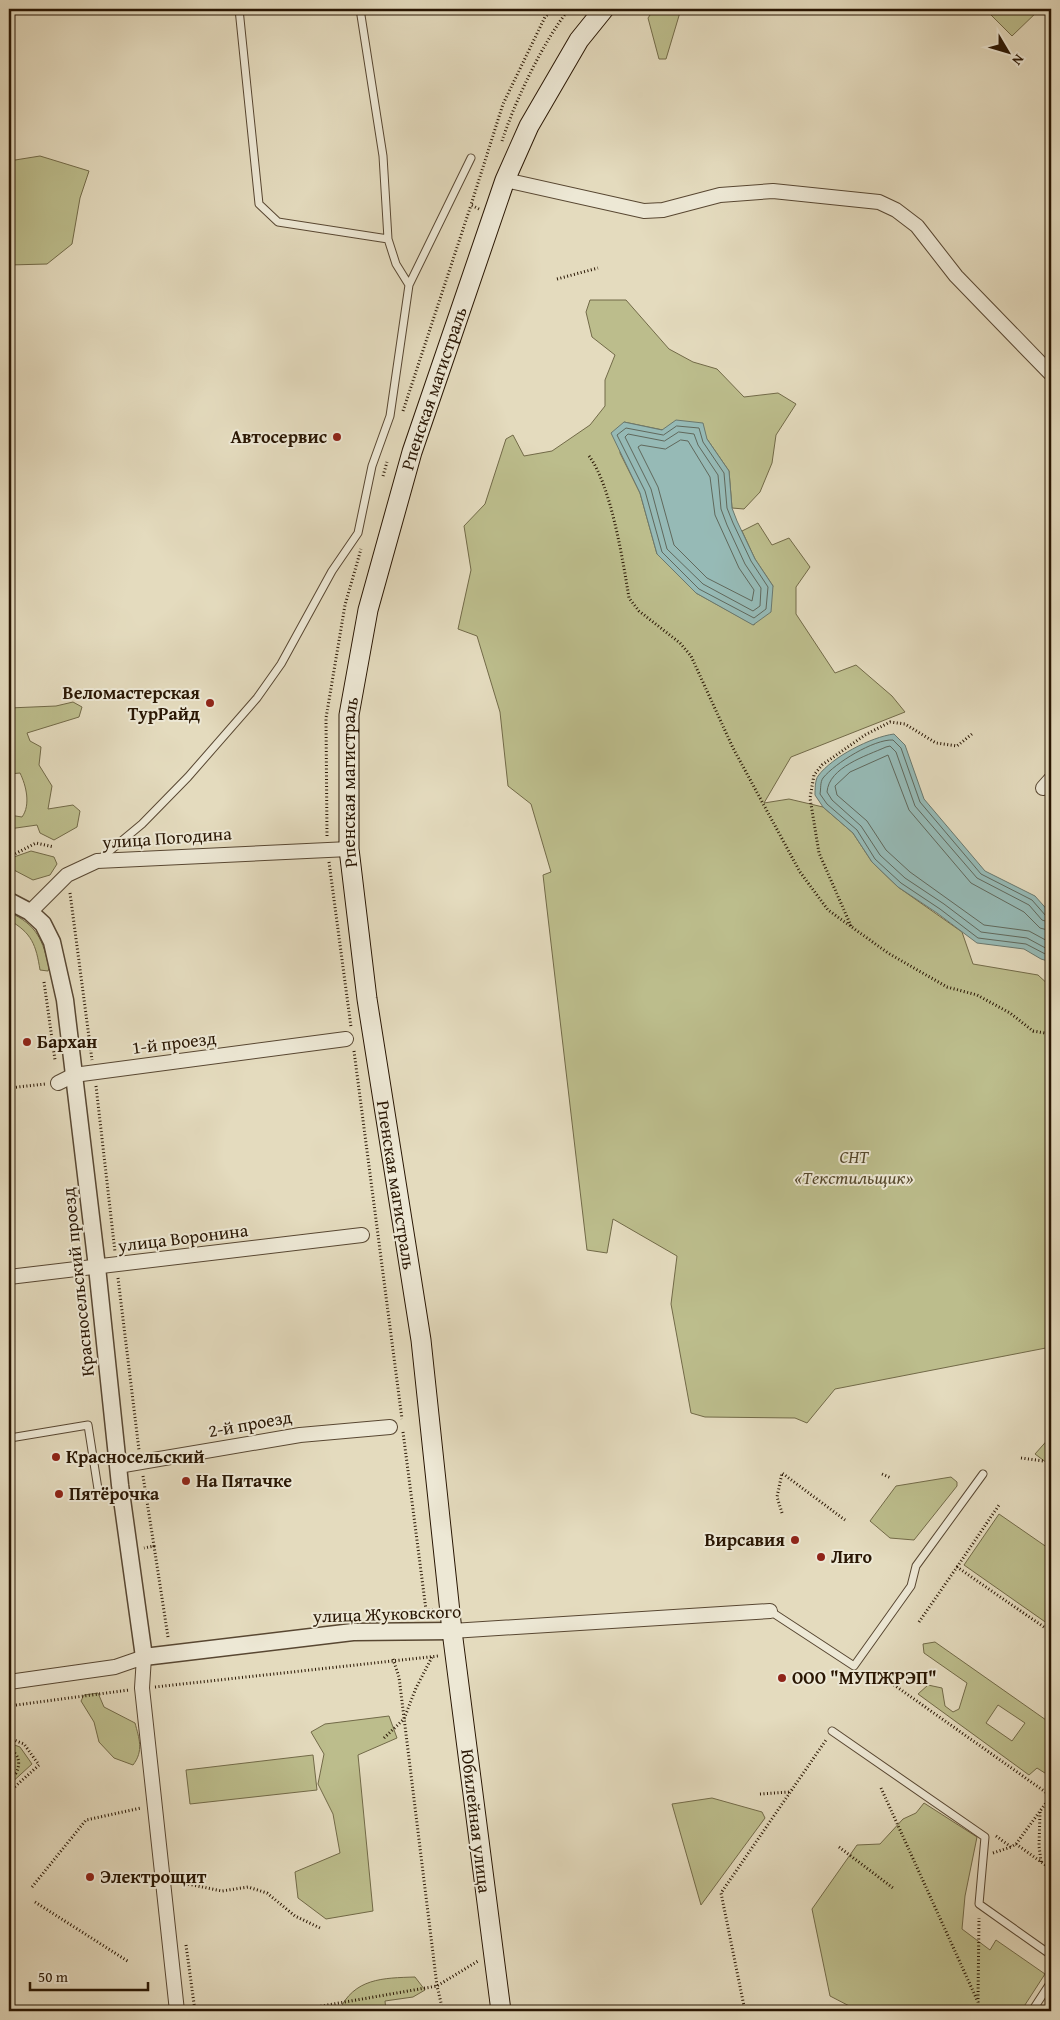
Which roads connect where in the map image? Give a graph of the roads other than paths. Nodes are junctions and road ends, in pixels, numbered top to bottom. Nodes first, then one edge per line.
1 (239, 9) edge
2 (360, 9) edge
3 (604, 9) edge
4 (472, 158) dead end
5 (505, 180) junction
6 (388, 239) junction
7 (409, 285) junction
8 (1051, 374) edge
9 (349, 849) junction
10 (97, 861) junction
11 (9, 901) edge
12 (30, 912) junction
13 (346, 1039) dead end
14 (74, 1075) junction
15 (58, 1083) road end
16 (362, 1235) dead end
17 (97, 1267) junction
18 (9, 1278) edge
19 (390, 1427) dead end
20 (10, 1438) edge
21 (118, 1466) junction
22 (983, 1474) dead end
23 (98, 1489) dead end
24 (770, 1611) joint
25 (452, 1631) junction
26 (144, 1656) junction
27 (9, 1682) edge
28 (832, 1731) road end
29 (1051, 1955) edge
30 (1051, 1982) edge
31 (177, 2011) edge
32 (502, 2011) edge
33 (1032, 2011) edge

1 - 6 lane
2 - 6 lane
3 - 5 main road, Рпенская магистраль
4 - 7 lane
5 - 8 street
5 - 9 main road, Рпенская магистраль
6 - 7 lane
7 - 10 lane
9 - 10 street, улица Погодина
9 - 25 main road, Рпенская магистраль
10 - 12 street, улица Погодина
11 - 12 street
12 - 14 street, Красносельский проезд
13 - 14 street, 1-й проезд
14 - 15 street, 1-й проезд
14 - 17 street, Красносельский проезд
16 - 17 street, улица Воронина
17 - 18 street, улица Воронина
17 - 21 street, Красносельский проезд
19 - 21 street, 2-й проезд
20 - 23 lane
21 - 26 street, Красносельский проезд
22 - 24 lane
24 - 25 street, улица Жуковского
25 - 26 street, улица Жуковского
25 - 32 main road, Юбилейная улица
26 - 27 street, улица Жуковского
26 - 31 street
28 - 29 lane
30 - 33 lane

